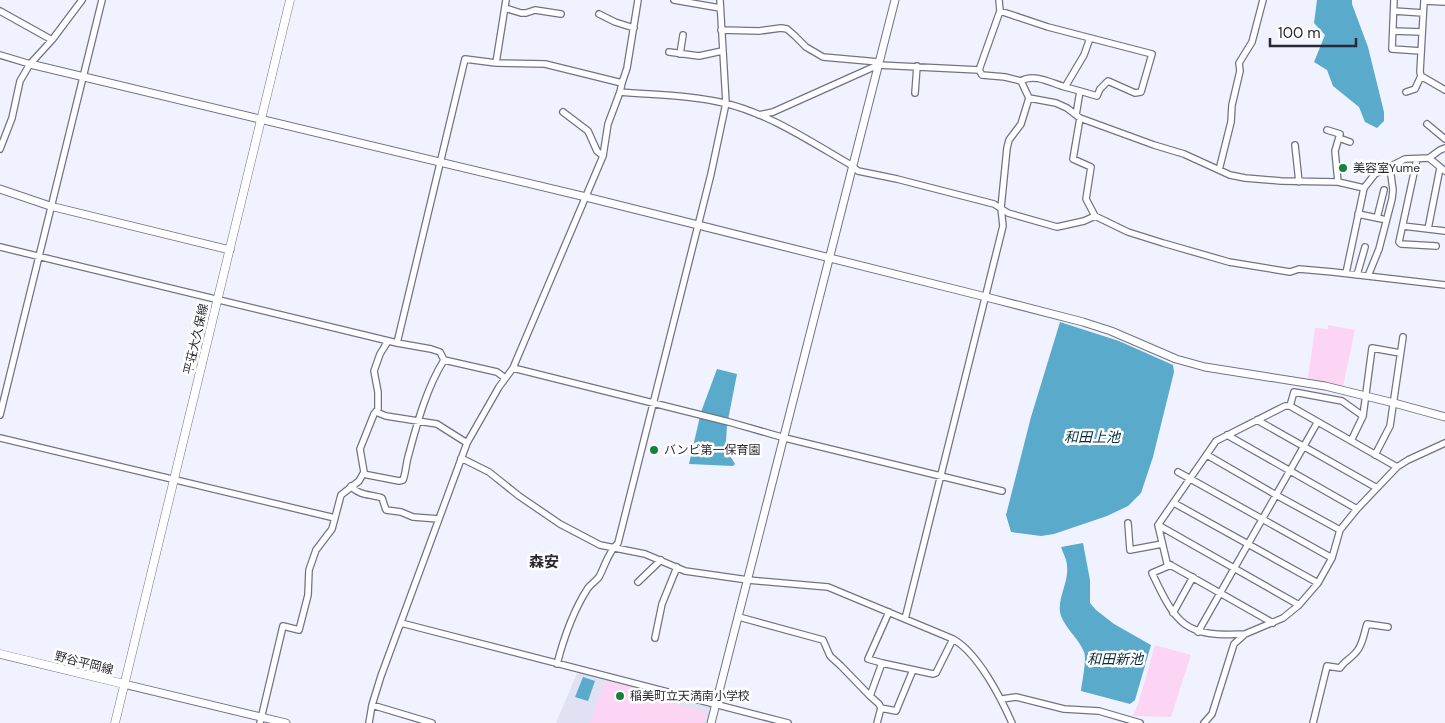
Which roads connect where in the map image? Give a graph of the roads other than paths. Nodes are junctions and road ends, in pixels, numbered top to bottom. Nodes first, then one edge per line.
1 (82, 0) edge
2 (102, 0) edge
3 (290, 0) edge
4 (506, 0) edge
5 (638, 0) edge
6 (674, 0) edge
7 (720, 0) edge
8 (895, 0) edge
9 (999, 0) edge
10 (1263, 0) edge
11 (1394, 0) edge
12 (1424, 1) edge
13 (1445, 2) edge
14 (505, 8) junction
15 (720, 8) junction
16 (0, 11) edge
17 (1000, 11) junction
18 (1394, 11) junction
19 (1423, 13) junction
20 (561, 14) dead end
21 (598, 14) dead end
22 (634, 28) junction
23 (721, 30) junction
24 (1393, 31) junction
25 (1422, 32) junction
26 (683, 36) dead end
27 (1090, 38) junction
28 (52, 40) junction
29 (722, 51) junction
30 (1421, 51) junction
31 (669, 52) dead end
32 (680, 54) junction
33 (0, 56) edge
34 (496, 63) junction
35 (30, 64) junction
36 (878, 64) junction
37 (917, 66) junction
38 (979, 70) junction
39 (84, 76) junction
40 (1421, 76) junction
41 (1021, 82) junction
42 (622, 83) junction
43 (1066, 87) junction
44 (1445, 90) edge
45 (1080, 91) junction
46 (620, 92) junction
47 (1406, 92) dead end
48 (915, 93) dead end
49 (1029, 98) junction
50 (726, 103) junction
51 (563, 112) dead end
52 (759, 116) junction
53 (1078, 116) junction
54 (260, 119) junction
55 (1428, 124) dead end
56 (1327, 130) dead end
57 (1339, 138) junction
58 (1445, 139) edge
59 (1350, 142) dead end
60 (1295, 145) dead end
61 (0, 149) edge
62 (1443, 151) edge
63 (603, 156) junction
64 (1429, 158) junction
65 (1417, 159) junction
66 (441, 162) junction
67 (852, 165) junction
68 (1390, 168) junction
69 (1219, 170) junction
70 (1443, 170) edge
71 (1299, 182) junction
72 (1338, 182) junction
73 (1364, 188) junction
74 (0, 189) edge
75 (1384, 190) dead end
76 (586, 197) junction
77 (50, 206) junction
78 (1001, 208) junction
79 (1358, 214) junction
80 (1095, 216) junction
81 (697, 226) junction
82 (1403, 226) junction
83 (1428, 229) junction
84 (1445, 232) edge
85 (1366, 246) dead end
86 (1436, 246) dead end
87 (0, 247) edge
88 (230, 250) junction
89 (38, 257) junction
90 (829, 259) junction
91 (1346, 273) junction
92 (1357, 275) junction
93 (1368, 276) junction
94 (1445, 285) edge
95 (986, 297) junction
96 (216, 300) junction
97 (1402, 337) dead end
98 (388, 341) junction
99 (397, 343) junction
100 (1400, 352) junction
101 (444, 360) junction
102 (513, 368) junction
103 (505, 378) junction
104 (1366, 396) junction
105 (1394, 402) junction
106 (653, 404) junction
107 (1290, 406) junction
108 (376, 412) junction
109 (0, 415) edge
110 (1363, 416) junction
111 (1445, 417) edge
112 (1258, 420) junction
113 (418, 422) junction
114 (1317, 423) junction
115 (1227, 435) junction
116 (0, 438) edge
117 (785, 438) junction
118 (1351, 441) junction
119 (467, 443) junction
120 (1445, 443) edge
121 (1303, 447) junction
122 (1207, 455) junction
123 (1375, 455) junction
124 (461, 458) junction
125 (1397, 467) junction
126 (1290, 471) junction
127 (1178, 472) dead end
128 (363, 474) junction
129 (941, 475) junction
130 (1190, 479) junction
131 (174, 480) junction
132 (351, 486) junction
133 (1377, 488) junction
134 (1002, 491) dead end
135 (1276, 495) junction
136 (1174, 502) junction
137 (1357, 509) junction
138 (335, 518) junction
139 (439, 519) junction
140 (1262, 520) junction
141 (1128, 523) dead end
142 (1158, 525) junction
143 (1340, 530) junction
144 (1162, 544) junction
145 (1248, 544) junction
146 (613, 547) junction
147 (1332, 558) junction
148 (661, 560) junction
149 (1171, 565) junction
150 (676, 567) junction
151 (1235, 568) junction
152 (1193, 577) junction
153 (748, 580) junction
154 (638, 582) dead end
155 (1318, 583) junction
156 (1221, 592) junction
157 (1299, 604) junction
158 (889, 612) junction
159 (1173, 613) junction
160 (739, 617) junction
161 (905, 619) junction
162 (401, 623) junction
163 (1272, 623) junction
164 (1388, 627) dead end
165 (1198, 632) junction
166 (1245, 634) junction
167 (654, 638) dead end
168 (953, 639) junction
169 (0, 654) edge
170 (882, 663) junction
171 (557, 664) junction
172 (912, 670) junction
173 (124, 684) junction
174 (870, 696) junction
175 (1002, 699) junction
176 (716, 704) junction
177 (372, 705) junction
178 (881, 708) junction
179 (1117, 716) junction
180 (261, 720) edge
181 (115, 723) edge
182 (286, 723) edge
183 (369, 723) edge
184 (432, 723) edge
185 (711, 723) edge
186 (788, 723) edge
187 (877, 723) edge
188 (1012, 723) edge
189 (1115, 723) edge
190 (1140, 723) edge
191 (1204, 723) edge
192 (1313, 723) edge

1 - 28 street
2 - 39 street
3 - 54 main road, 平荘大久保線
4 - 14 street
5 - 22 street
6 - 15 street
7 - 15 street
8 - 36 street
9 - 17 street
10 - 69 street
11 - 18 street
12 - 13 street
12 - 19 street
14 - 20 street
14 - 34 street
15 - 23 street
16 - 28 street
17 - 27 street
17 - 38 street
18 - 19 street
18 - 24 street
19 - 25 street
21 - 22 street
22 - 42 street
23 - 29 street
23 - 36 street
24 - 25 street
24 - 30 street
25 - 30 street
26 - 32 street
27 - 43 street
27 - 45 street
28 - 35 street
29 - 32 street
29 - 50 street
30 - 40 street
31 - 32 street
33 - 35 street
34 - 42 street
34 - 66 street
35 - 39 street
35 - 61 street
36 - 37 street
36 - 52 street
36 - 67 street
37 - 38 street
37 - 48 street
38 - 41 street
39 - 54 street
39 - 77 street
40 - 44 street
40 - 47 street
41 - 43 street
41 - 49 street
42 - 46 street
43 - 45 street
45 - 53 street
46 - 50 street
46 - 63 street
49 - 53 street
49 - 78 street
50 - 52 street
50 - 81 street
51 - 63 street
52 - 67 street
53 - 69 street
53 - 80 street
54 - 66 street
54 - 88 main road, 平荘大久保線
55 - 58 street
56 - 57 street
57 - 59 street
57 - 72 street
60 - 71 street
62 - 64 street
63 - 76 street
64 - 65 street
64 - 70 street
65 - 68 street
65 - 82 street
66 - 76 street
66 - 99 street
67 - 78 street
67 - 90 street
68 - 73 street
68 - 93 street
69 - 71 street
70 - 83 street
71 - 72 street
72 - 73 street
73 - 79 street
74 - 77 street
75 - 79 street
76 - 81 street
76 - 102 street
77 - 88 street
77 - 89 street
78 - 80 street
78 - 95 street
79 - 91 street
80 - 91 street
81 - 90 street
81 - 106 street
82 - 83 street
82 - 86 street
83 - 84 street
85 - 92 street
87 - 89 street
88 - 96 main road, 平荘大久保線
89 - 96 street
89 - 109 street
90 - 95 street
90 - 117 street
91 - 92 street
92 - 93 street
93 - 94 street
95 - 104 street
95 - 129 street
96 - 98 street
96 - 131 main road, 平荘大久保線
97 - 100 street
98 - 99 street
98 - 108 street
99 - 101 street
100 - 104 street
100 - 105 street
101 - 103 street
101 - 113 street
102 - 103 street
102 - 106 street
103 - 119 street
104 - 105 street
104 - 110 street
105 - 111 street
105 - 123 street
106 - 117 street
106 - 146 street
107 - 110 street
107 - 112 street
107 - 114 street
108 - 113 street
108 - 128 street
110 - 118 street
112 - 115 street
112 - 121 street
113 - 119 street
113 - 128 street
114 - 118 street
114 - 121 street
115 - 122 street
115 - 126 street
116 - 131 street
117 - 129 street
117 - 153 street
118 - 123 street
119 - 124 street
120 - 125 street
121 - 126 street
121 - 133 street
122 - 130 street
122 - 135 street
123 - 125 street
124 - 139 street
124 - 146 street
125 - 133 street
126 - 135 street
126 - 137 street
127 - 130 street
128 - 132 street
129 - 134 street
129 - 161 street
130 - 136 street
130 - 140 street
131 - 138 street
131 - 173 main road, 平荘大久保線
132 - 138 street
132 - 139 street
133 - 137 street
135 - 140 street
135 - 143 street
136 - 142 street
136 - 145 street
137 - 143 street
138 - 180 street
139 - 162 street
140 - 145 street
140 - 147 street
141 - 144 street
142 - 144 street
142 - 151 street
143 - 147 street
144 - 149 street
145 - 151 street
145 - 155 street
146 - 148 street
146 - 171 street
147 - 155 street
148 - 150 street
148 - 154 street
149 - 152 street
149 - 159 street
150 - 153 street
150 - 167 street
151 - 156 street
151 - 157 street
152 - 156 street
152 - 159 street
153 - 158 street
153 - 160 street
155 - 157 street
156 - 163 street
156 - 165 street
157 - 163 street
158 - 161 street
158 - 170 street
159 - 165 street
160 - 174 street
160 - 176 street
161 - 168 street
162 - 171 street
162 - 177 street
163 - 166 street
164 - 192 street
165 - 166 street
166 - 191 street
168 - 172 street
168 - 175 street
169 - 173 main road, 野谷平岡線
170 - 172 street
170 - 174 street
171 - 176 street
172 - 178 street
173 - 180 street
173 - 181 main road, 野谷平岡線
174 - 178 street
175 - 179 street
175 - 188 street
176 - 185 street
176 - 186 street
177 - 183 street
177 - 184 street
178 - 187 street
179 - 189 street
179 - 190 street
180 - 182 street

